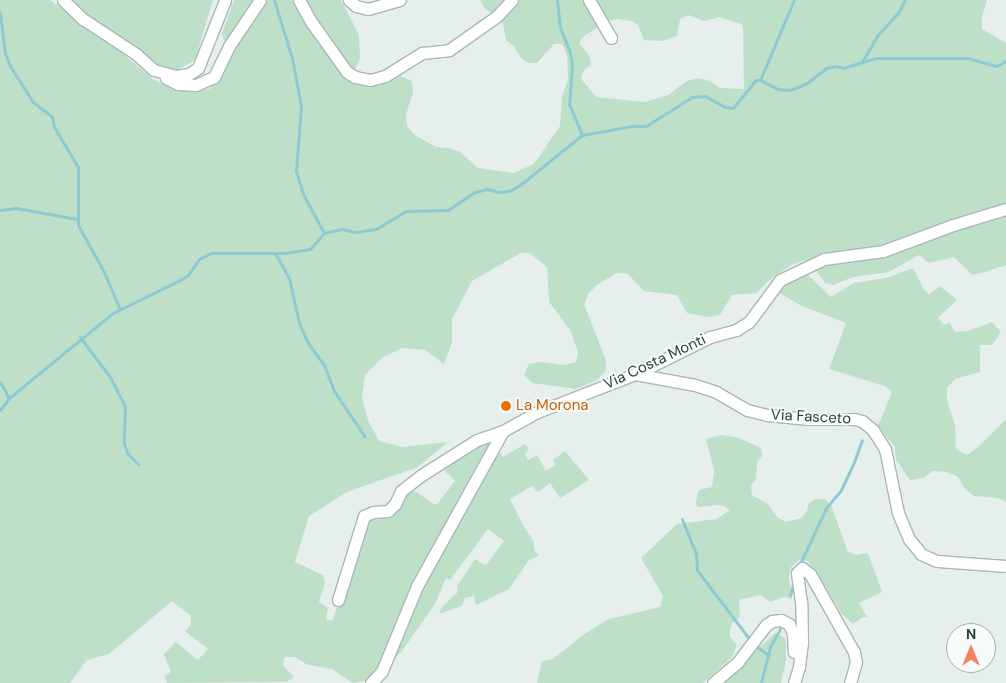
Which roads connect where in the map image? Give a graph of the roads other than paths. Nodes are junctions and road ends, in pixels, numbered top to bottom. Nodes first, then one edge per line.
1 (63, 0) edge
2 (226, 0) edge
3 (260, 0) edge
4 (299, 0) edge
5 (349, 0) edge
6 (400, 0) edge
7 (512, 0) edge
8 (589, 0) edge
9 (611, 38) dead end
10 (154, 70) junction
11 (1006, 210) edge
12 (635, 374) junction
13 (503, 431) junction
14 (1006, 566) edge
15 (338, 600) dead end
16 (371, 683) edge
17 (713, 683) edge
18 (789, 683) edge
19 (794, 683) edge
20 (850, 683) edge

1 - 10 street
2 - 10 street
3 - 10 street
4 - 7 street
5 - 6 street
8 - 9 street
11 - 12 street, Via Costa Monti
12 - 13 street, Via Costa Monti
12 - 14 street, Via Fasceto
13 - 15 street, Via Costa Monti
13 - 16 street
17 - 18 street
19 - 20 street

